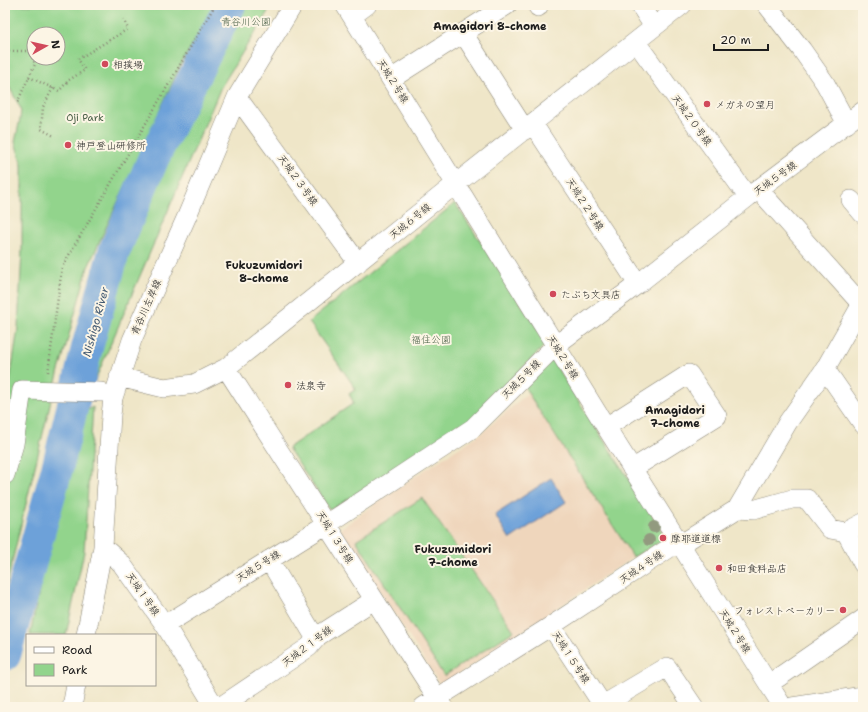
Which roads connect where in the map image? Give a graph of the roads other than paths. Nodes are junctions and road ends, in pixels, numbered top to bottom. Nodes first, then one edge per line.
1 (292, 5) edge
2 (367, 5) edge
3 (640, 5) edge
4 (682, 5) edge
5 (767, 5) edge
6 (505, 6) edge
7 (349, 11) edge
8 (654, 27) junction
9 (463, 33) junction
10 (636, 42) junction
11 (391, 79) junction
12 (237, 97) junction
13 (863, 112) edge
14 (847, 124) junction
15 (529, 127) junction
16 (456, 184) junction
17 (753, 194) junction
18 (850, 200) dead end
19 (863, 214) edge
20 (358, 263) junction
21 (638, 284) junction
22 (862, 304) edge
23 (556, 345) junction
24 (226, 368) junction
25 (825, 369) junction
26 (119, 377) junction
27 (96, 392) dead end
28 (863, 424) edge
29 (606, 427) junction
30 (632, 469) junction
31 (5, 475) edge
32 (737, 509) junction
33 (863, 523) edge
34 (327, 524) junction
35 (846, 532) junction
36 (678, 542) junction
37 (103, 547) junction
38 (269, 560) junction
39 (863, 564) edge
40 (374, 600) junction
41 (863, 619) edge
42 (165, 625) junction
43 (551, 626) junction
44 (86, 634) edge
45 (316, 639) junction
46 (769, 684) junction
47 (76, 686) edge
48 (863, 696) edge
49 (435, 704) edge
50 (603, 706) edge
51 (72, 707) edge
52 (215, 707) edge
53 (220, 707) edge
54 (694, 707) edge
55 (783, 707) edge
56 (792, 707) edge

1 - 12 street, 青谷川左岸線
2 - 7 street
3 - 8 street
4 - 8 street, 天城６号線
5 - 14 street
6 - 9 street
7 - 11 street, 天城２号線
8 - 10 street, 天城６号線
9 - 11 street
9 - 15 street, 天城２２号線
10 - 15 street, 天城６号線
10 - 17 street, 天城２０号線
11 - 16 street, 天城２号線
12 - 20 street, 天城２３号線
12 - 26 street, 青谷川左岸線
13 - 14 street, 天城５号線
14 - 17 street, 天城５号線
15 - 16 street, 天城６号線
15 - 21 street, 天城２２号線
16 - 20 street, 天城６号線
16 - 23 street, 天城２号線
17 - 21 street, 天城５号線
17 - 22 street, 天城２０号線
18 - 19 street
20 - 24 street, 天城６号線
21 - 23 street, 天城５号線
22 - 25 street, 天城４号線
23 - 29 street, 天城２号線
23 - 34 street, 天城５号線
24 - 26 street, 天城６号線
24 - 34 street, 天城１３号線
25 - 28 street
25 - 32 street, 天城４号線
26 - 37 street, 青谷川左岸線
27 - 31 street
29 - 30 street, 天城２号線
29 - 30 street
30 - 36 street, 天城２号線
32 - 35 street
32 - 36 street, 天城４号線
33 - 35 street
34 - 38 street, 天城５号線
34 - 40 street, 天城１３号線
35 - 39 street
36 - 43 street, 天城４号線
36 - 46 street, 天城２号線
37 - 42 street, 天城１号線
37 - 44 street, 青谷川左岸線
38 - 42 street, 天城５号線
38 - 45 street
40 - 45 street, 天城２１号線
40 - 49 street, 天城１３号線
41 - 46 street
42 - 52 street, 天城１号線
43 - 49 street, 天城４号線
43 - 50 street, 天城１５号線
45 - 53 street, 天城２１号線
46 - 55 street, 天城２号線
47 - 51 street
48 - 56 street
50 - 54 street

